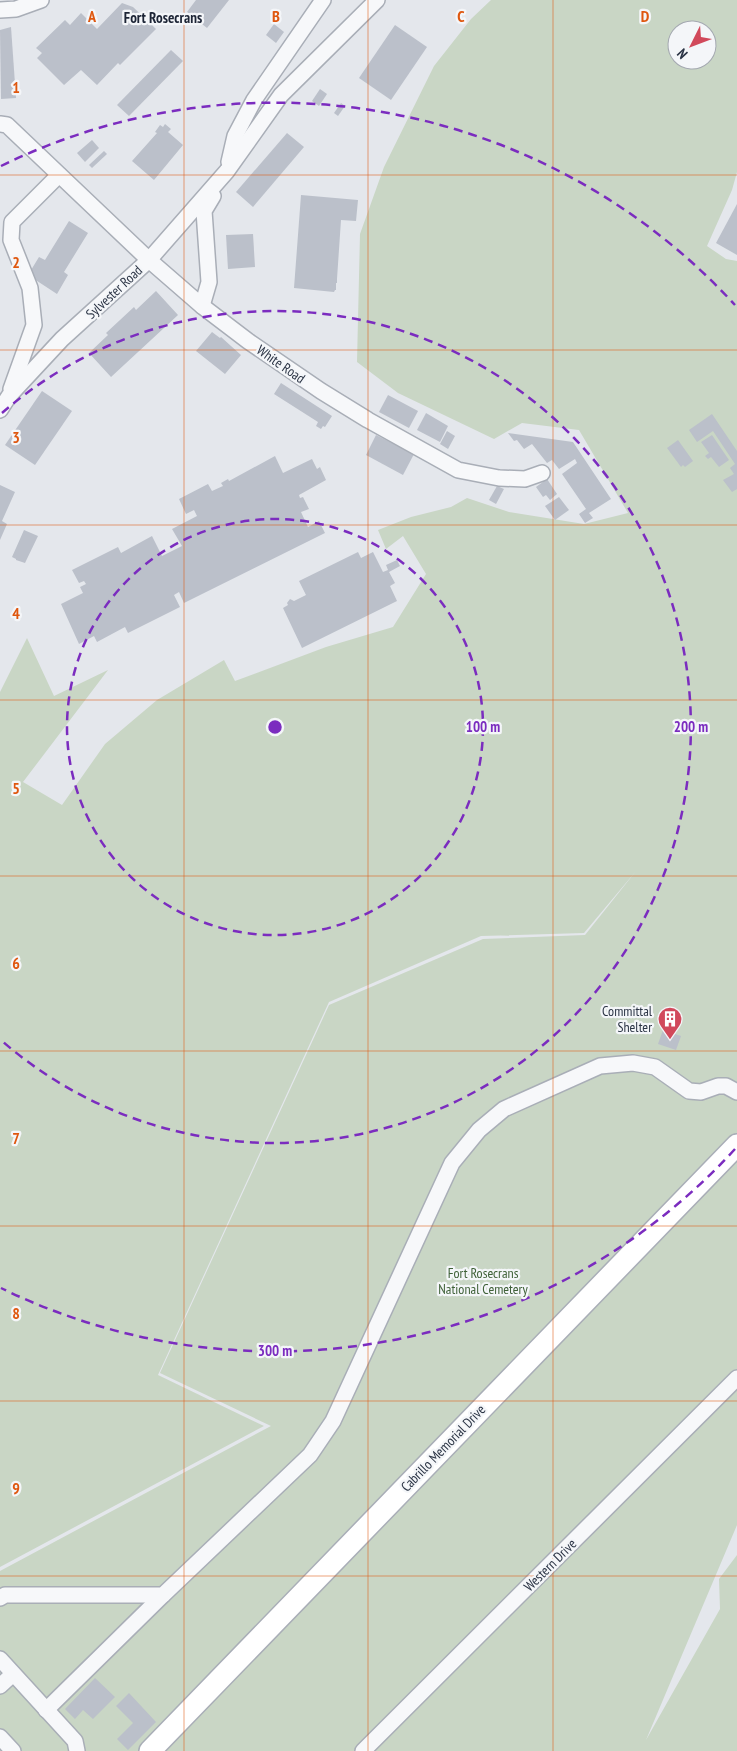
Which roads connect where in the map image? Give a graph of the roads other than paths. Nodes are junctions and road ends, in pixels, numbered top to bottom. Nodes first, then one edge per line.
1 (41, 0) edge
2 (323, 0) edge
3 (377, 0) edge
4 (0, 10) edge
5 (0, 124) edge
6 (227, 171) junction
7 (59, 176) junction
8 (149, 260) junction
9 (202, 306) junction
10 (9, 396) junction
11 (0, 410) edge
12 (542, 473) dead end
13 (737, 1092) edge
14 (737, 1145) edge
15 (737, 1378) edge
16 (163, 1595) junction
17 (0, 1598) edge
18 (0, 1659) edge
19 (13, 1674) junction
20 (0, 1686) edge
21 (46, 1710) junction
22 (0, 1737) edge
23 (13, 1751) edge
24 (77, 1751) edge
25 (150, 1751) edge
26 (363, 1751) edge

1 - 4 street
2 - 6 street
3 - 6 street, Sylvester Road
5 - 7 street, White Road
6 - 8 street, Sylvester Road
6 - 9 street, Sylvester Road
7 - 8 street, White Road
7 - 10 street
8 - 9 street, White Road
8 - 10 street, Sylvester Road
9 - 12 street, White Road
10 - 11 street, Sylvester Road
13 - 16 street
14 - 25 main road, Cabrillo Memorial Drive
15 - 26 street, Western Drive
16 - 17 street
16 - 21 street
18 - 19 street
19 - 20 street
19 - 21 street
21 - 24 street
22 - 23 street

